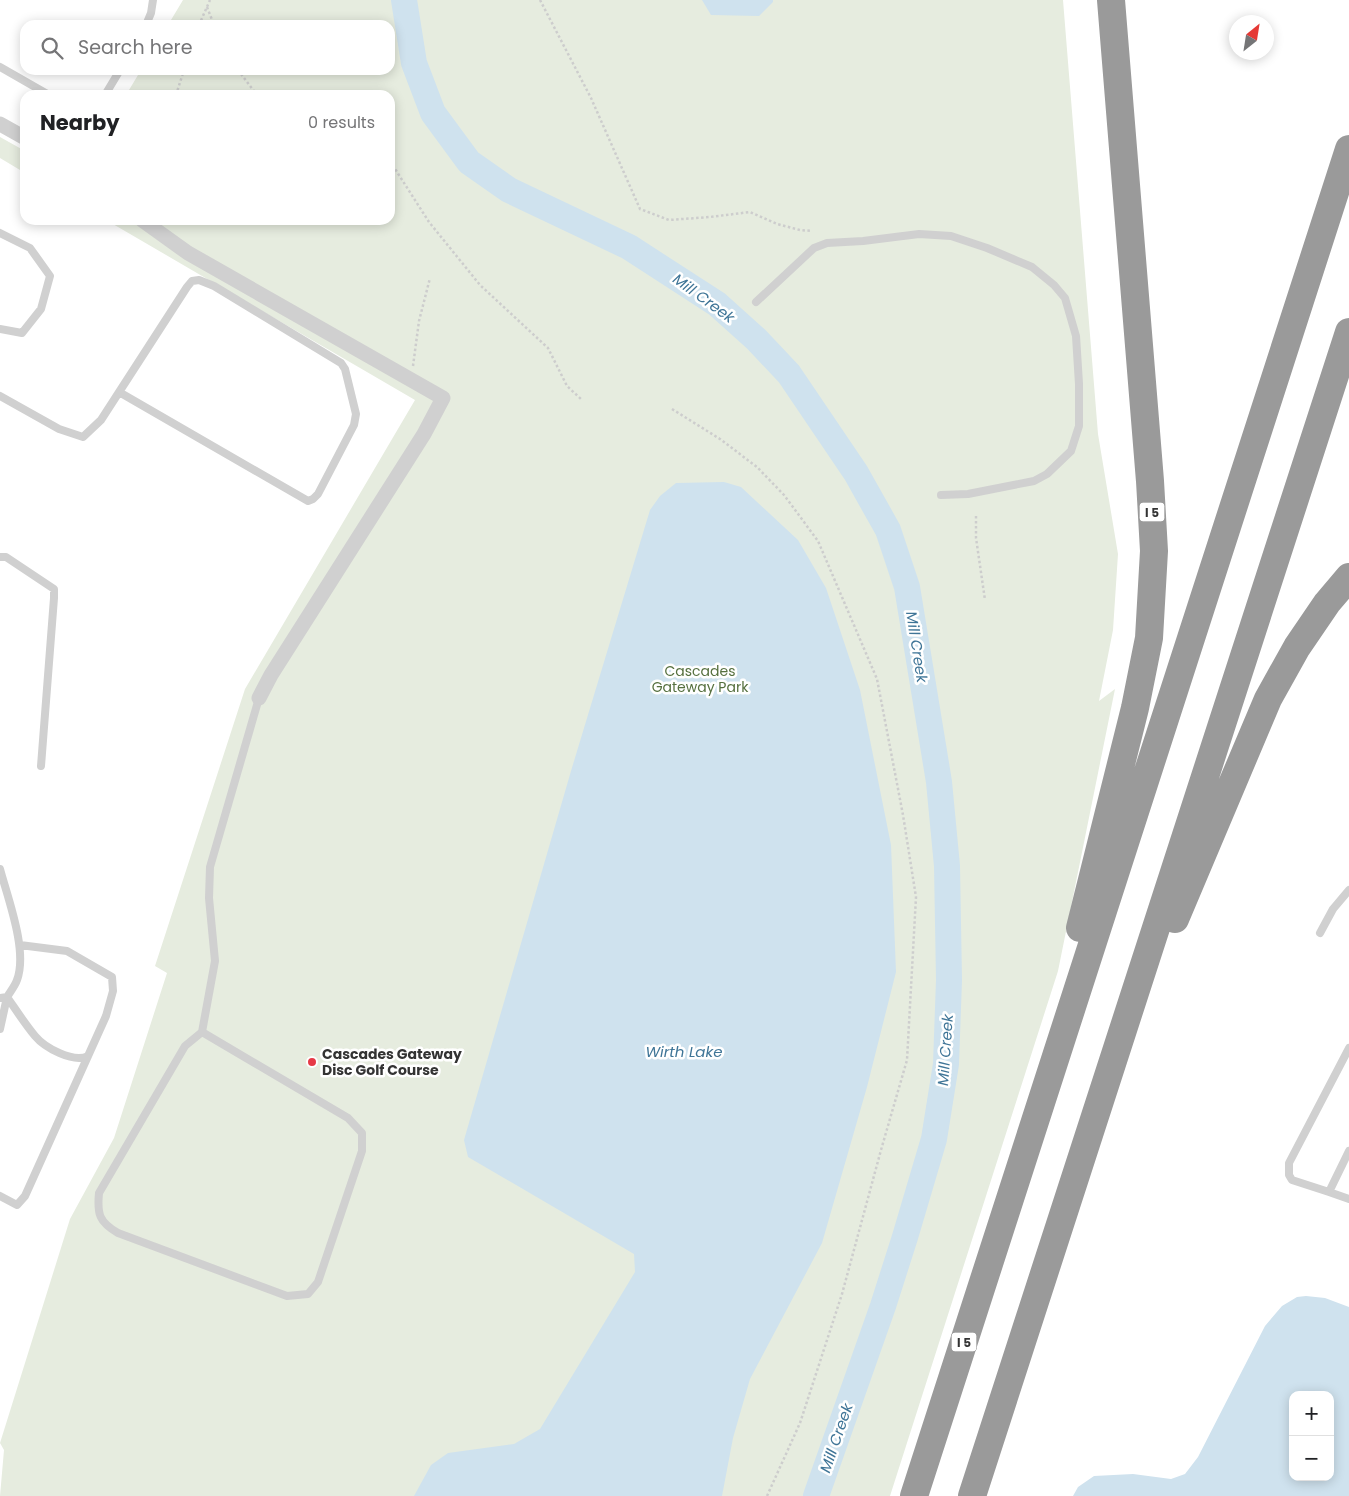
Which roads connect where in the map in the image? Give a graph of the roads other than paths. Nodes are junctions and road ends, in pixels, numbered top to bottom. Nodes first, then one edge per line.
1 (152, 0) edge
2 (1111, 0) edge
3 (148, 20) edge
4 (0, 67) edge
5 (117, 75) edge
6 (40, 90) edge
7 (108, 90) edge
8 (0, 124) edge
9 (20, 135) edge
10 (1349, 149) edge
11 (149, 225) edge
12 (0, 233) edge
13 (756, 302) dead end
14 (0, 329) edge
15 (1349, 332) edge
16 (119, 392) junction
17 (0, 396) edge
18 (941, 495) dead end
19 (0, 557) edge
20 (1349, 577) edge
21 (259, 698) joint
22 (41, 766) dead end
23 (0, 869) edge
24 (1349, 890) edge
25 (1320, 932) dead end
26 (20, 945) junction
27 (4, 997) edge
28 (1069, 1016) junction
29 (1126, 1017) junction
30 (0, 1029) edge
31 (202, 1032) junction
32 (1349, 1048) edge
33 (88, 1056) junction
34 (1349, 1151) edge
35 (1329, 1192) junction
36 (0, 1196) edge
37 (1349, 1199) edge
38 (914, 1496) edge
39 (972, 1496) edge

1 - 3 lane
2 - 28 highway, I 5
4 - 6 lane
5 - 7 lane
8 - 9 street
10 - 28 highway, I 5
11 - 21 street
12 - 14 lane
13 - 18 lane
15 - 29 highway
16 - 16 lane
16 - 17 lane
19 - 22 lane
20 - 29 highway
21 - 31 lane
23 - 26 lane
24 - 25 lane
26 - 27 lane
26 - 33 lane
27 - 30 lane
27 - 33 lane
28 - 38 highway, I 5
29 - 39 highway
31 - 31 lane
32 - 35 lane
33 - 36 lane
34 - 35 lane
35 - 37 lane

